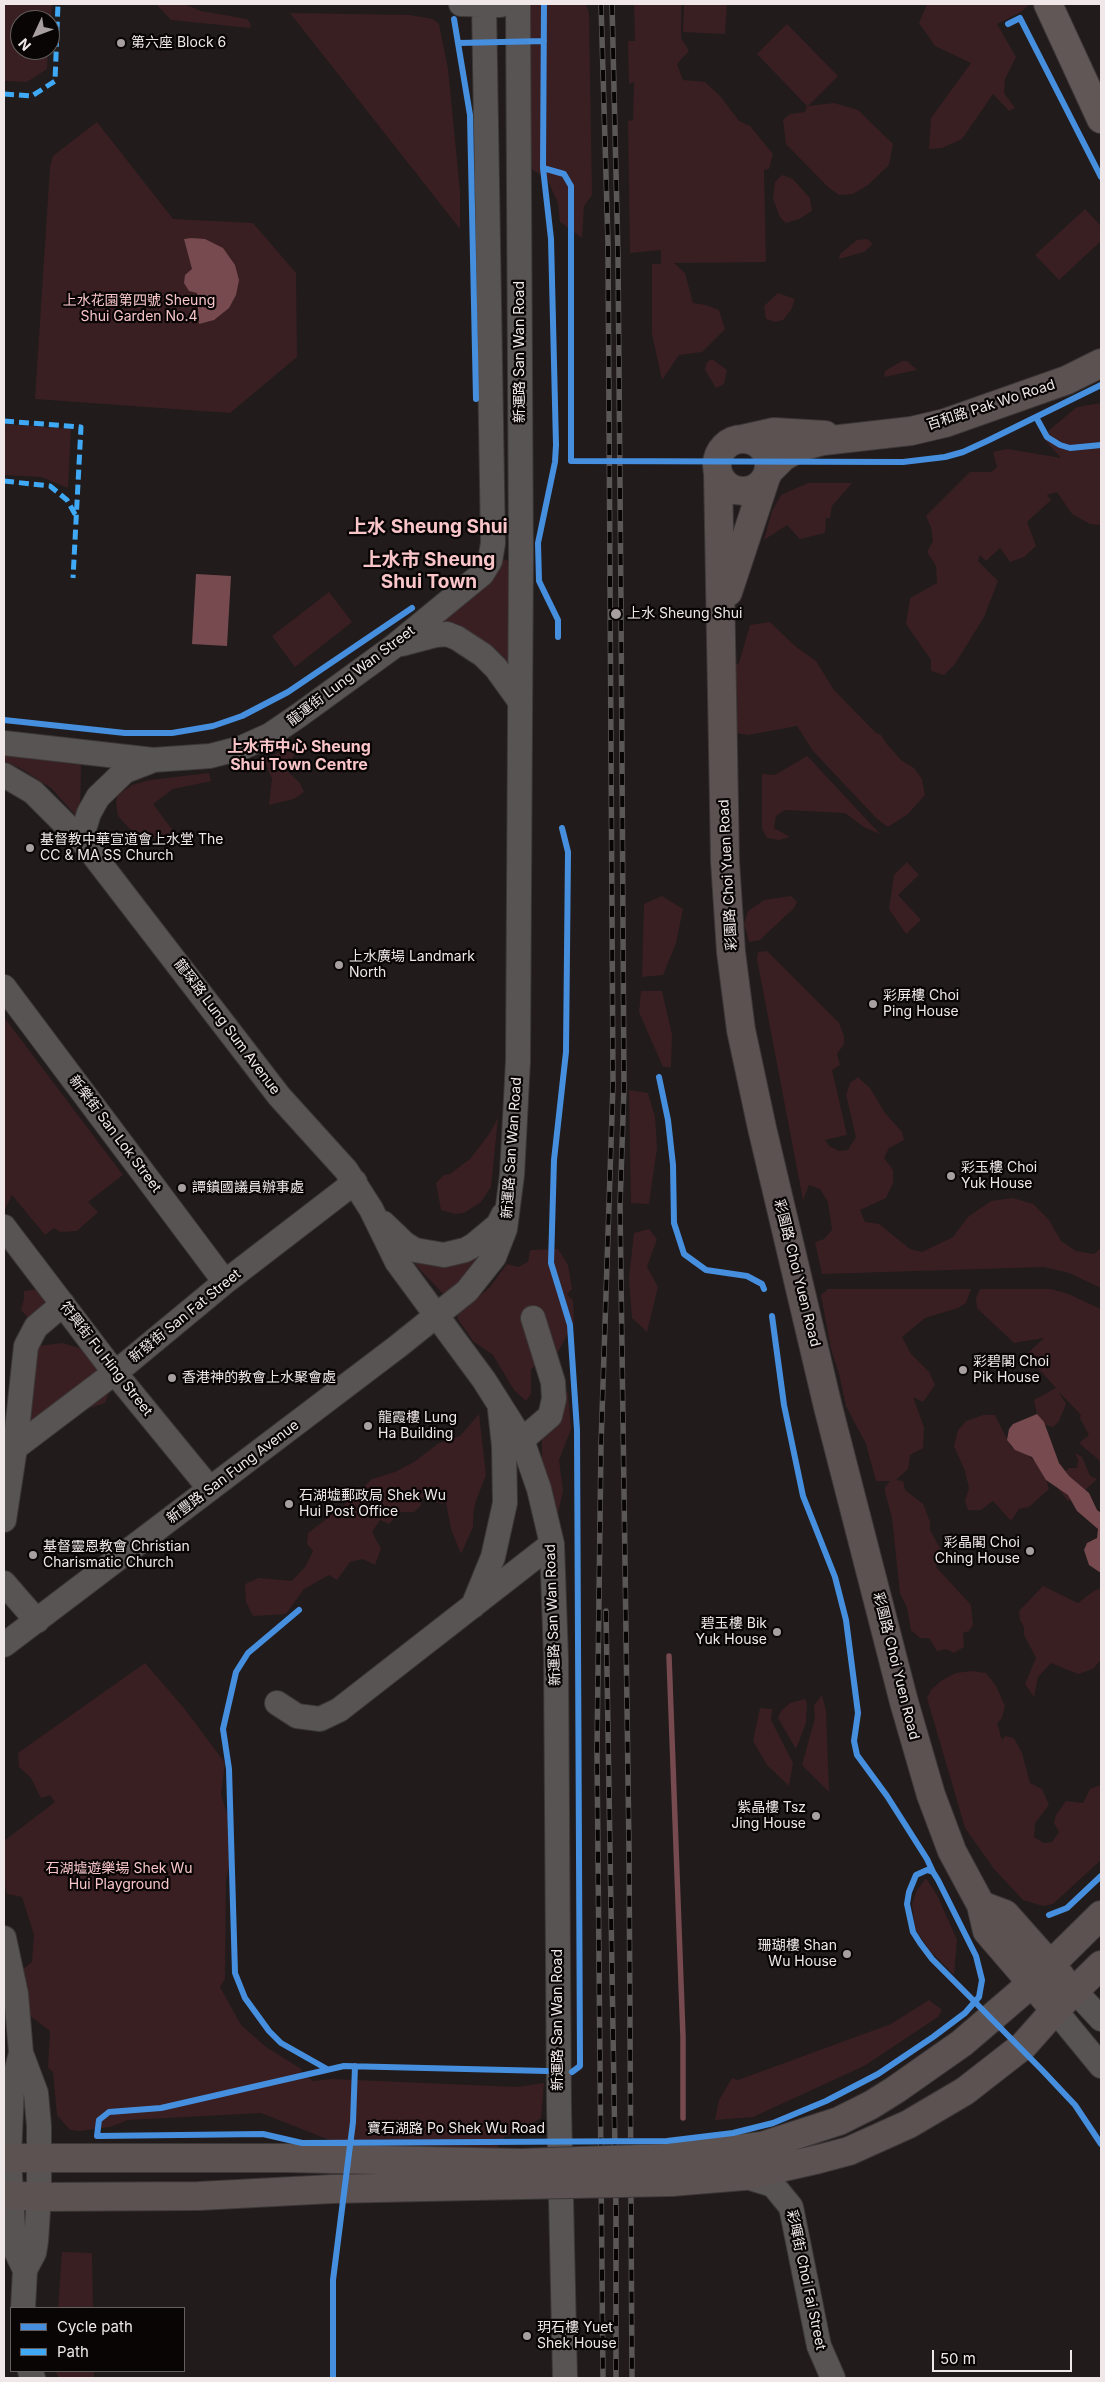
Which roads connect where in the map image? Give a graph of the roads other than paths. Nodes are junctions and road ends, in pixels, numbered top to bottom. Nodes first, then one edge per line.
1 (476, 4) edge
2 (518, 4) edge
3 (1048, 4) edge
4 (1101, 119) edge
5 (1101, 363) edge
6 (742, 438) junction
7 (848, 438) junction
8 (718, 472) junction
9 (767, 474) junction
10 (493, 525) joint
11 (721, 620) junction
12 (393, 647) junction
13 (519, 700) junction
14 (4, 744) edge
15 (153, 760) junction
16 (4, 775) edge
17 (85, 844) junction
18 (4, 987) edge
19 (355, 1182) junction
20 (509, 1204) junction
21 (371, 1209) junction
22 (4, 1227) edge
23 (226, 1282) junction
24 (63, 1304) junction
25 (436, 1316) junction
26 (533, 1318) dead end
27 (115, 1373) junction
28 (499, 1402) junction
29 (522, 1440) junction
30 (15, 1448) junction
31 (210, 1489) junction
32 (4, 1520) edge
33 (552, 1544) junction
34 (4, 1583) edge
35 (473, 1608) junction
36 (37, 1621) junction
37 (4, 1645) edge
38 (277, 1703) dead end
39 (1101, 1915) edge
40 (4, 1938) edge
41 (1101, 1965) edge
42 (1041, 1974) junction
43 (1075, 1991) junction
44 (1055, 2010) junction
45 (1101, 2019) edge
46 (21, 2053) junction
47 (1101, 2066) edge
48 (39, 2156) junction
49 (6, 2157) edge
50 (670, 2170) junction
51 (522, 2174) junction
52 (744, 2176) junction
53 (8, 2196) edge
54 (39, 2197) junction
55 (25, 2270) junction
56 (23, 2307) edge
57 (565, 2378) edge
58 (833, 2378) edge

1 - 2 street
1 - 10 street, 新運路 San Wan Road
2 - 13 street, 新運路 San Wan Road
3 - 4 highway
5 - 7 main road, 百和路 Pak Wo Road
6 - 7 main road, 百和路 Pak Wo Road
6 - 8 main road
6 - 9 main road
7 - 9 main road, 百和路 Pak Wo Road
8 - 9 main road
8 - 11 main road, 彩園路 Choi Yuen Road
9 - 11 main road, 彩園路 Choi Yuen Road
10 - 12 street, 龍運街 Lung Wan Street
11 - 42 main road, 彩園路 Choi Yuen Road
12 - 13 street
12 - 15 street, 龍運街 Lung Wan Street
13 - 20 street, 新運路 San Wan Road
14 - 15 street, 龍運街 Lung Wan Street
15 - 17 street
16 - 17 street, 龍琛路 Lung Sum Avenue
17 - 19 street, 龍琛路 Lung Sum Avenue
18 - 23 street, 新樂街 San Lok Street
19 - 21 street, 龍琛路 Lung Sum Avenue
19 - 23 street, 新發街 San Fat Street
20 - 21 street, 龍琛路 Lung Sum Avenue
20 - 25 street, 新運路 San Wan Road
21 - 25 street, 龍琛路 Lung Sum Avenue
22 - 24 street, 符興街 Fu Hing Street
23 - 27 street, 新發街 San Fat Street
24 - 27 street, 符興街 Fu Hing Street
24 - 30 street
25 - 28 street, 新運路 San Wan Road
25 - 31 street, 新豐路 San Fung Avenue
26 - 29 street
27 - 30 street, 新發街 San Fat Street
27 - 31 street, 符興街 Fu Hing Street
28 - 29 street, 新運路 San Wan Road
28 - 35 street
29 - 33 street, 新運路 San Wan Road
30 - 32 street
31 - 36 street, 新豐路 San Fung Avenue
33 - 35 street
33 - 57 street, 新運路 San Wan Road
34 - 36 street
35 - 38 street
36 - 37 street, 新豐路 San Fung Avenue
39 - 42 main road
40 - 46 street
41 - 43 main road
42 - 43 main road, 彩園路 Choi Yuen Road
42 - 44 main road, 彩園路 Choi Yuen Road
42 - 50 main road
43 - 44 main road
43 - 45 street, 彩園路 Choi Yuen Road
44 - 47 street, 彩園路 Choi Yuen Road
44 - 52 main road
46 - 48 street
46 - 49 street
48 - 49 main road
48 - 51 main road
48 - 54 street
49 - 53 street
50 - 51 main road, bridge
50 - 52 main road
51 - 54 main road
52 - 58 street, 彩暉街 Choi Fai Street
53 - 54 main road
53 - 55 street
54 - 55 street
55 - 56 street

